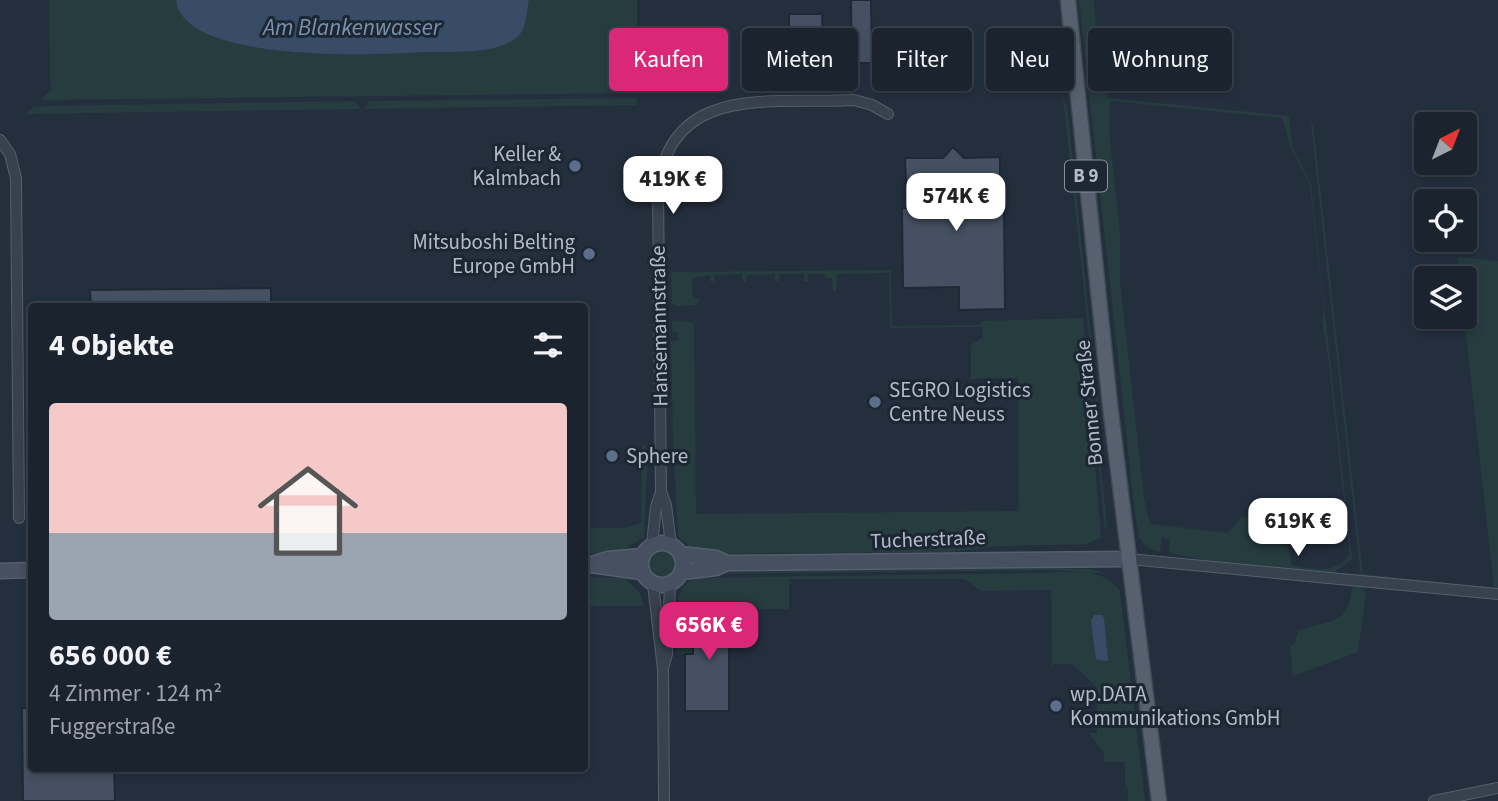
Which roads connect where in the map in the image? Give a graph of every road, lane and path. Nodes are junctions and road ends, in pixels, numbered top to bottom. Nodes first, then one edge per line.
1 (1068, 0) edge
2 (888, 114) dead end
3 (0, 140) edge
4 (661, 492) junction
5 (19, 519) dead end
6 (652, 544) junction
7 (676, 550) junction
8 (642, 556) junction
9 (1129, 559) junction
10 (727, 563) junction
11 (588, 564) edge
12 (28, 570) edge
13 (0, 571) edge
14 (641, 572) junction
15 (682, 572) junction
16 (653, 584) junction
17 (670, 584) junction
18 (1498, 594) edge
19 (663, 669) junction
20 (1498, 788) edge
21 (664, 801) edge
22 (1159, 801) edge
23 (1434, 801) edge

1 - 9 main road, Bonner Straße / B 9
2 - 4 street, Hansemannstraße
3 - 5 street
4 - 6 street, Hansemannstraße
4 - 7 street, Hansemannstraße
6 - 7 main road
6 - 8 main road
7 - 10 main road, Tucherstraße
7 - 15 main road
8 - 11 main road
8 - 14 main road
9 - 10 main road, Tucherstraße
9 - 18 street
9 - 22 main road, Bonner Straße / B 9
10 - 15 main road, Tucherstraße
11 - 14 main road
12 - 13 main road
14 - 16 main road
15 - 17 main road
16 - 17 main road
16 - 19 street
17 - 19 street
19 - 21 street
20 - 23 street

